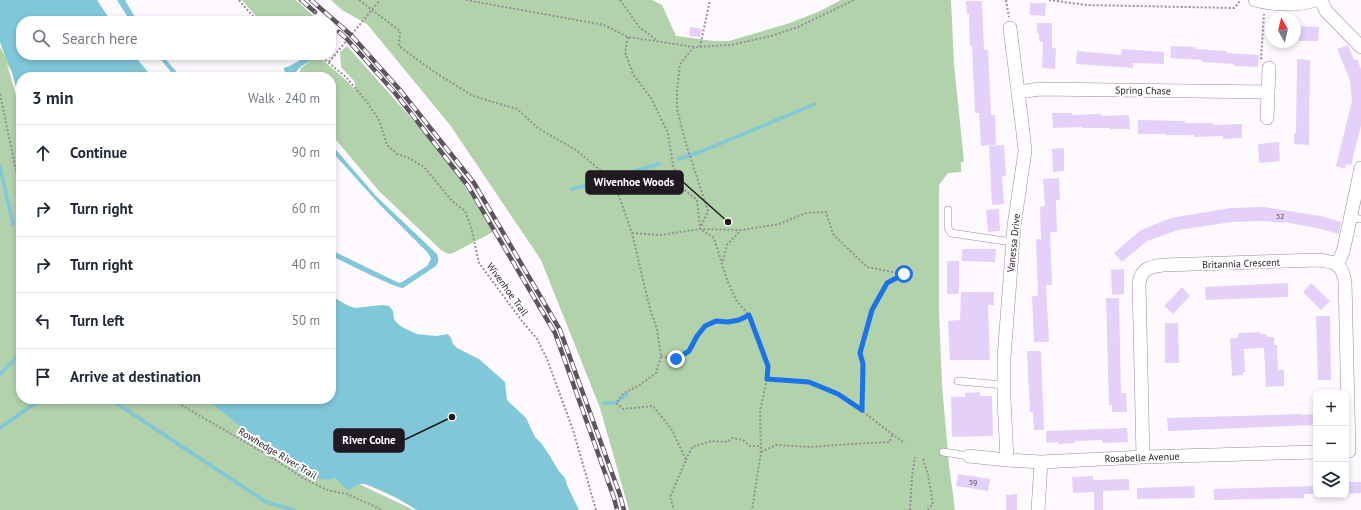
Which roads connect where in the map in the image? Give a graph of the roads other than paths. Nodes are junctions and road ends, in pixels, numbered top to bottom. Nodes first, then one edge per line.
1 (1315, 0) edge
2 (1321, 0) edge
3 (1265, 2) edge
4 (1010, 28) road end
5 (1361, 47) edge
6 (1269, 68) road end
7 (1018, 92) junction
8 (1268, 92) junction
9 (1267, 118) dead end
10 (1361, 168) edge
11 (948, 210) dead end
12 (1356, 219) edge
13 (1012, 242) junction
14 (1337, 264) junction
15 (958, 381) dead end
16 (1004, 385) junction
17 (1352, 451) edge
18 (943, 452) dead end
19 (1313, 452) edge
20 (969, 456) joint
21 (1143, 457) junction
22 (1007, 460) junction
23 (1041, 462) junction
24 (1038, 510) edge

1 - 3 street
2 - 5 street
4 - 7 street, Vanessa Drive
6 - 8 street
7 - 8 street, Spring Chase
7 - 13 street, Vanessa Drive
8 - 9 street
10 - 12 street
11 - 13 lane
12 - 14 street
13 - 16 street, Vanessa Drive
14 - 17 street
14 - 21 street, Britannia Crescent
15 - 16 lane
16 - 22 street, Vanessa Drive
18 - 20 lane
19 - 21 street, Rosabelle Avenue
20 - 22 street, Rosabelle Avenue
21 - 23 street, Rosabelle Avenue
22 - 23 street, Rosabelle Avenue
23 - 24 street

